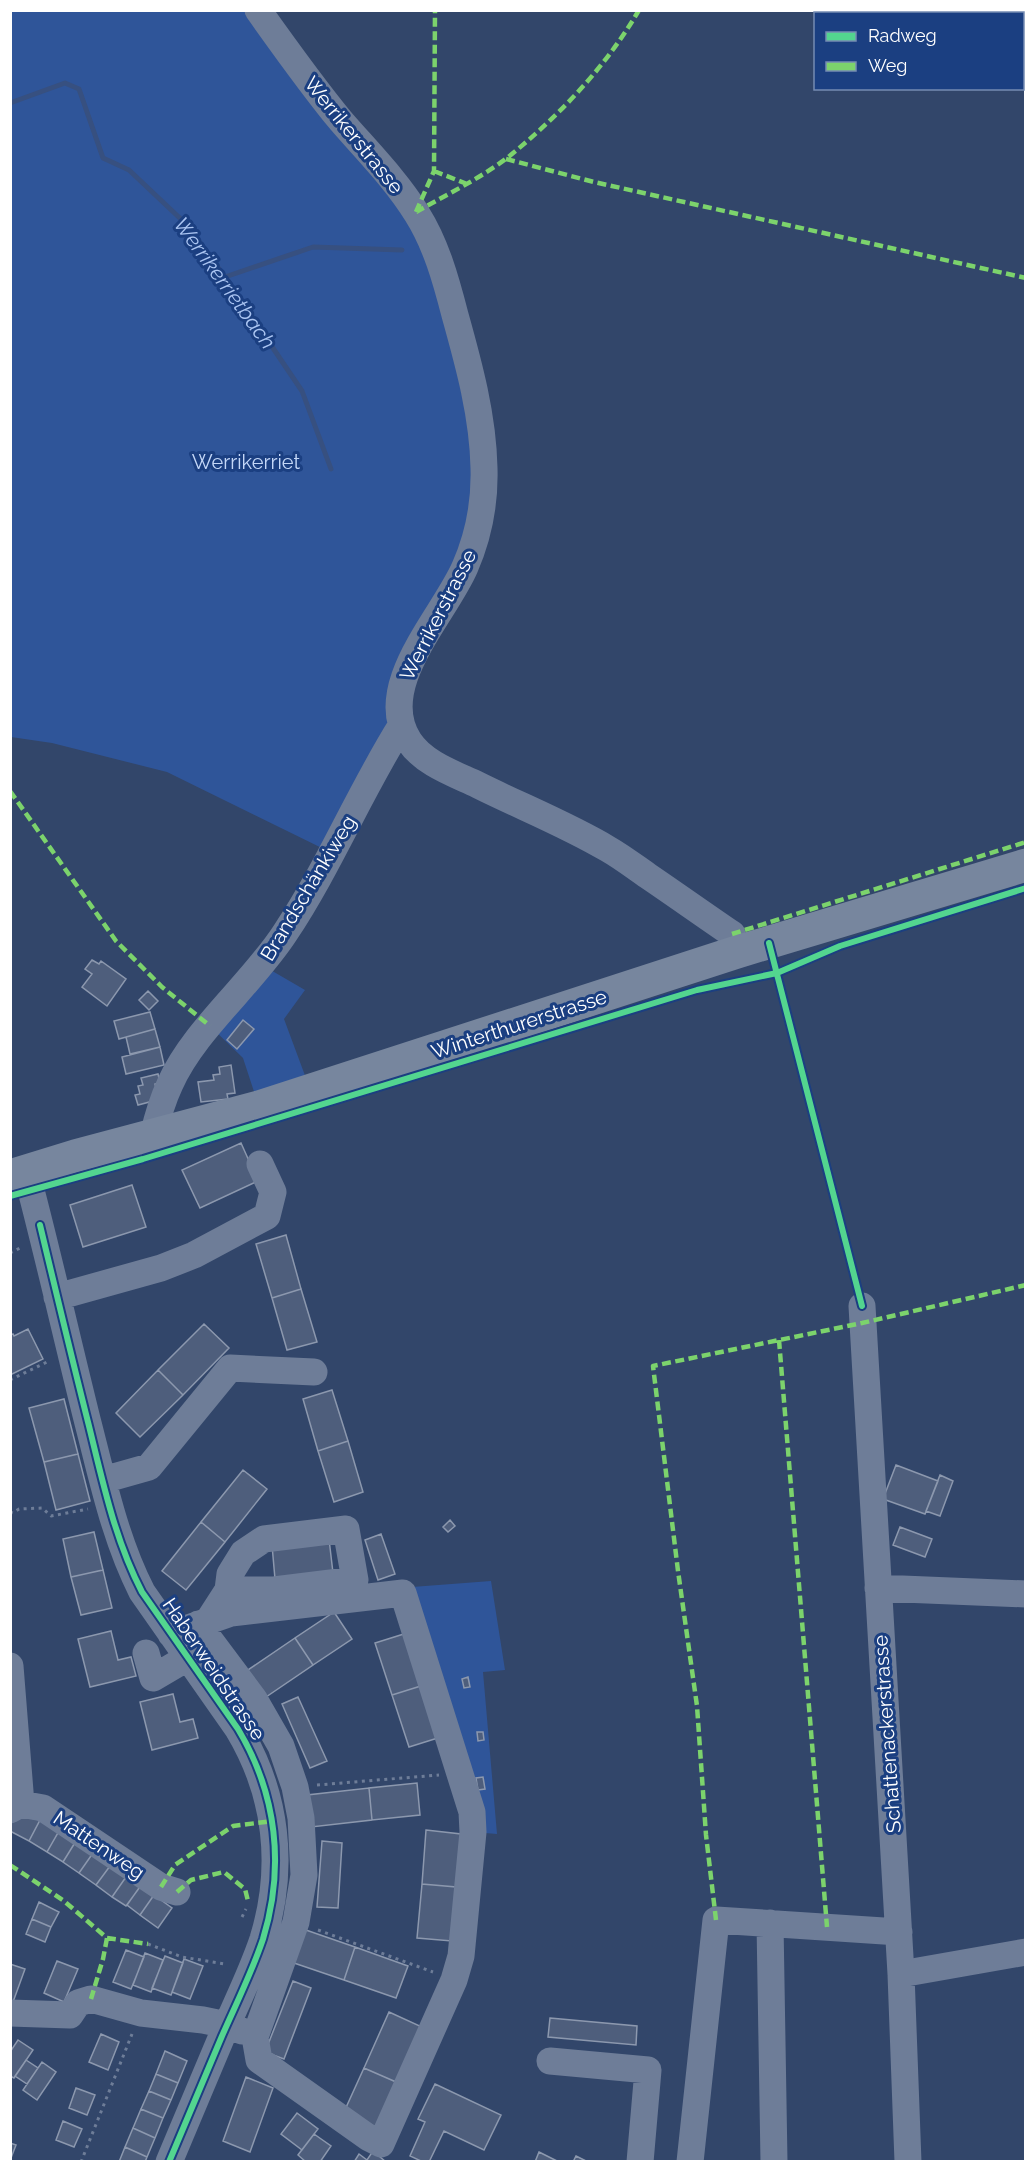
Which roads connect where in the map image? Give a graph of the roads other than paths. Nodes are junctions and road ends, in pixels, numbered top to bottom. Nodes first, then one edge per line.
1 (258, 10) edge
2 (401, 726) junction
3 (1026, 865) edge
4 (737, 952) junction
5 (153, 1136) junction
6 (260, 1164) dead end
7 (18, 1174) edge
8 (57, 1297) junction
9 (862, 1306) dead end
10 (314, 1372) dead end
11 (102, 1480) junction
12 (878, 1588) junction
13 (228, 1590) dead end
14 (1026, 1594) edge
15 (203, 1622) junction
16 (171, 1634) junction
17 (146, 1653) dead end
18 (187, 1658) junction
19 (10, 1666) edge
20 (16, 1807) edge
21 (177, 1892) dead end
22 (770, 1923) junction
23 (899, 1932) junction
24 (1026, 1952) edge
25 (901, 1974) junction
26 (10, 2013) edge
27 (227, 2025) junction
28 (255, 2037) junction
29 (550, 2061) dead end
30 (169, 2162) edge
31 (640, 2162) edge
32 (690, 2162) edge
33 (774, 2162) edge
34 (908, 2162) edge

1 - 2 street, Werrikerstrasse
2 - 4 street, Werrikerstrasse
2 - 5 street, Brandschänkiweg
3 - 4 main road, Winterthurerstrasse
4 - 5 main road, Winterthurerstrasse
5 - 7 main road, Winterthurerstrasse
6 - 8 street
7 - 8 street, Haberweidstrasse
8 - 11 street, Haberweidstrasse
9 - 12 street, Schattenackerstrasse
10 - 11 street
11 - 16 street, Haberweidstrasse
12 - 14 street
12 - 23 street, Schattenackerstrasse
13 - 15 street
15 - 16 street, Haberweidstrasse
15 - 28 street
15 - 28 street, Haberweidstrasse
16 - 18 street, Haberweidstrasse
17 - 18 street
18 - 27 street, Haberweidstrasse
19 - 20 street, Mattenweg
20 - 21 street, Mattenweg
22 - 23 street
22 - 32 street
22 - 33 street
23 - 25 street, Schattenackerstrasse
24 - 25 street
25 - 34 street, Schattenackerstrasse
26 - 27 street
27 - 28 street
27 - 30 street, Haberweidstrasse
29 - 31 street

